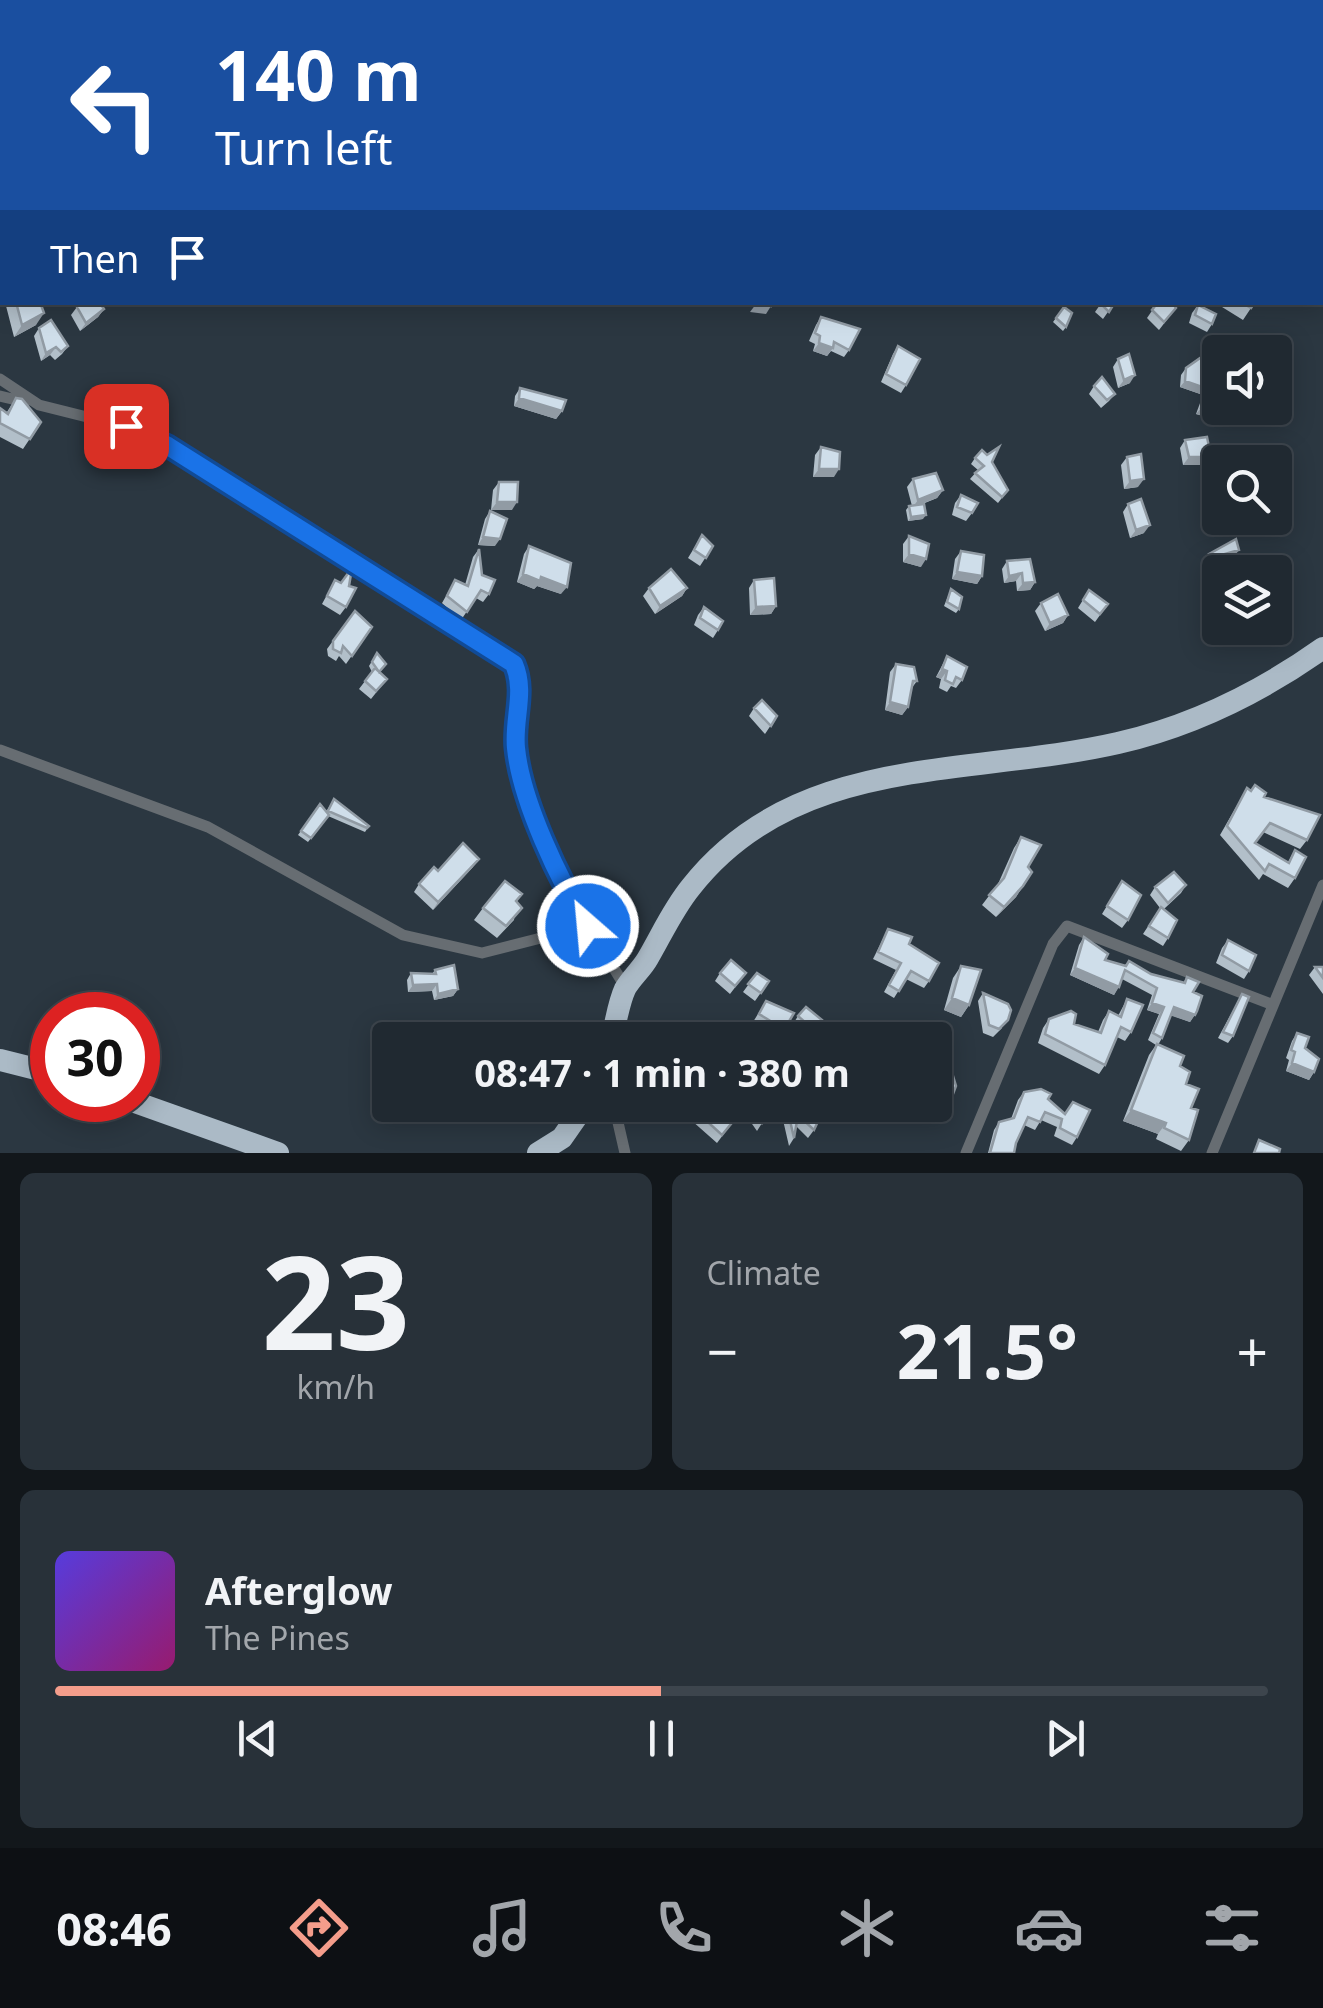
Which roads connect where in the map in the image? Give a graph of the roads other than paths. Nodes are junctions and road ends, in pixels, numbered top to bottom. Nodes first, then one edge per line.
1 (0, 378) edge
2 (0, 396) edge
3 (39, 405) junction
4 (1323, 648) edge
5 (0, 750) edge
6 (1323, 885) edge
7 (588, 926) junction
8 (626, 988) junction
9 (1271, 1004) junction
10 (616, 1022) edge
11 (0, 1060) edge
12 (30, 1068) edge
13 (160, 1111) edge
14 (573, 1122) edge
15 (618, 1122) edge
16 (278, 1153) edge
17 (538, 1153) edge
18 (625, 1153) edge
19 (966, 1153) edge
20 (1212, 1153) edge

1 - 3 street
2 - 3 street
3 - 7 street
4 - 8 highway
5 - 7 street
6 - 9 street
7 - 8 street
8 - 10 highway
9 - 19 street
9 - 20 street
11 - 12 highway
13 - 16 highway
14 - 17 highway
15 - 18 street

